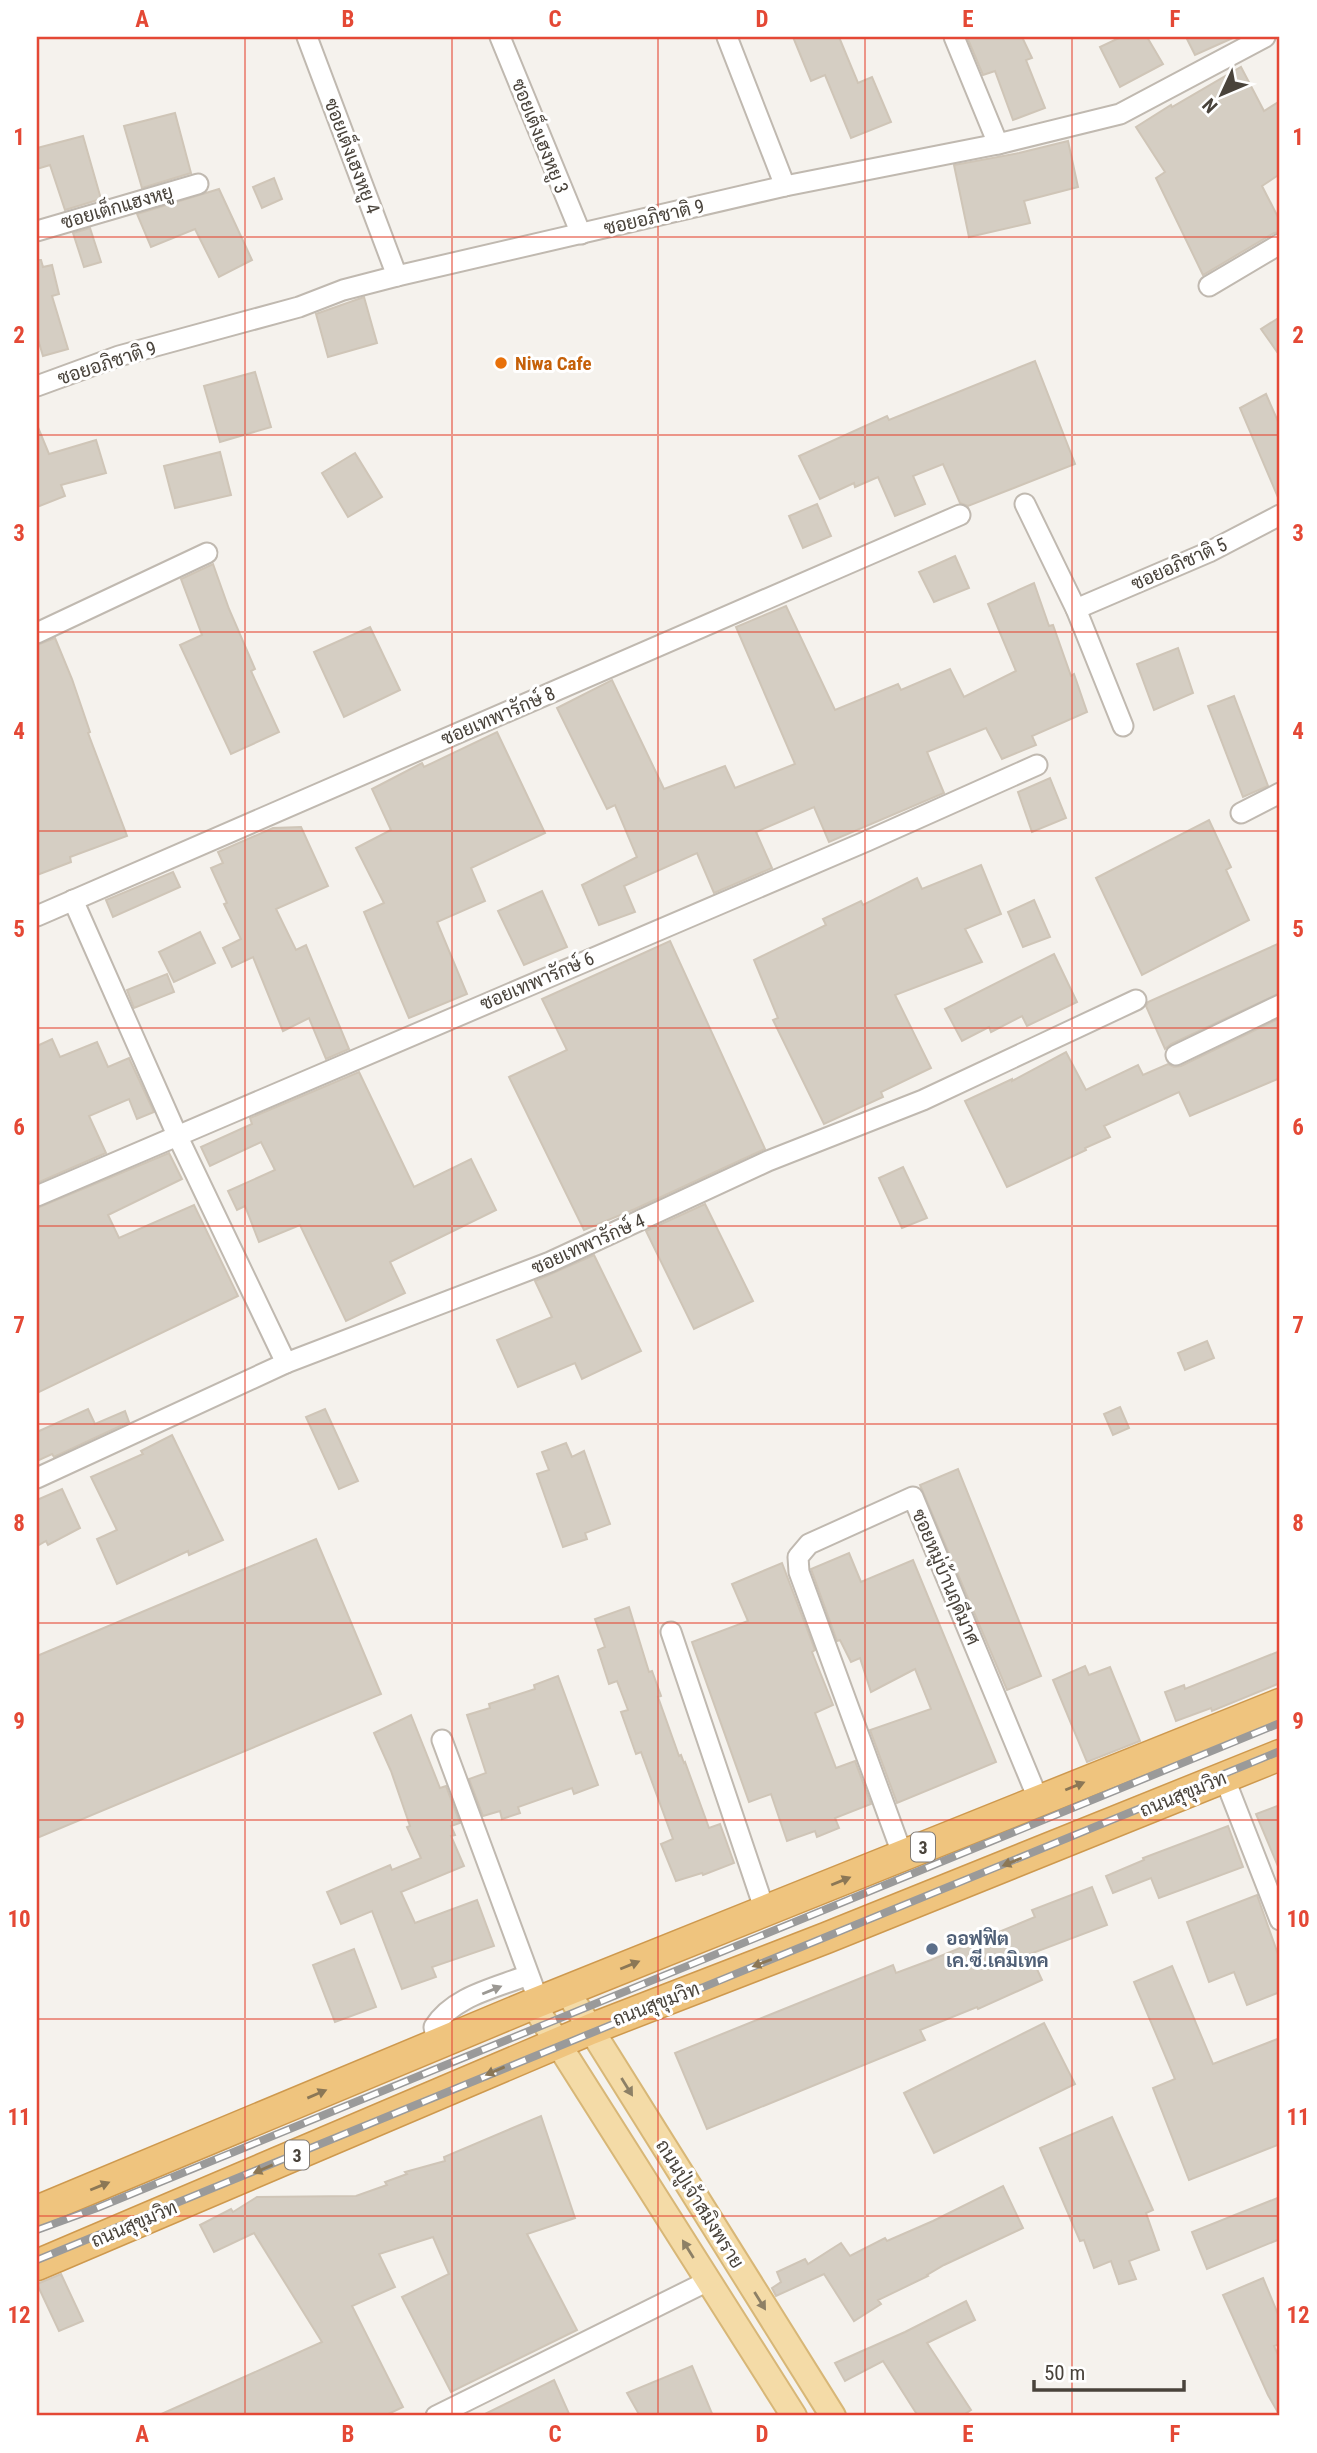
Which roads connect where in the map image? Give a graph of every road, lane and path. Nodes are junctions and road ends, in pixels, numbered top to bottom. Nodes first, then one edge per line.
1 (307, 37) edge
2 (500, 37) edge
3 (727, 37) edge
4 (954, 37) edge
5 (1265, 37) edge
6 (998, 144) junction
7 (198, 184) dead end
8 (785, 186) junction
9 (37, 231) edge
10 (581, 234) junction
11 (1280, 244) edge
12 (397, 276) junction
13 (1209, 286) dead end
14 (37, 386) edge
15 (1025, 504) dead end
16 (960, 515) dead end
17 (1280, 516) edge
18 (207, 553) dead end
19 (1076, 609) junction
20 (37, 633) edge
21 (1123, 726) dead end
22 (1037, 765) dead end
23 (1280, 793) edge
24 (1241, 813) dead end
25 (73, 900) junction
26 (37, 916) edge
27 (1136, 1000) dead end
28 (1280, 1005) edge
29 (1176, 1055) dead end
30 (177, 1135) junction
31 (37, 1196) edge
32 (286, 1363) junction
33 (37, 1478) edge
34 (671, 1632) dead end
35 (1280, 1704) edge
36 (442, 1740) dead end
37 (1280, 1755) edge
38 (1224, 1777) junction
39 (1039, 1801) junction
40 (903, 1856) junction
41 (765, 1911) junction
42 (1280, 1920) edge
43 (567, 1991) junction
44 (533, 1993) junction
45 (590, 2029) junction
46 (558, 2045) junction
47 (37, 2211) edge
48 (37, 2265) edge
49 (708, 2281) junction
50 (436, 2416) edge
51 (794, 2416) edge
52 (833, 2416) edge

1 - 12 street, ซอยเต็งเฮงหยู 4
2 - 10 street, ซอยเต็งเฮงหยู 3
3 - 8 street
4 - 6 street
5 - 6 street, ซอยอภิชาติ 9
6 - 8 street, ซอยอภิชาติ 9
7 - 9 street, ซอยเต็กแฮงหยู
8 - 10 street, ซอยอภิชาติ 9
10 - 12 street, ซอยอภิชาติ 9
11 - 13 street
12 - 14 street, ซอยอภิชาติ 9
15 - 19 street
16 - 25 street, ซอยเทพารักษ์ 8
17 - 19 street, ซอยอภิชาติ 5
18 - 20 street
19 - 21 street
22 - 30 street, ซอยเทพารักษ์ 6
23 - 24 street
25 - 26 street, ซอยเทพารักษ์ 8
25 - 30 street
27 - 32 street, ซอยเทพารักษ์ 4
28 - 29 street
30 - 31 street, ซอยเทพารักษ์ 6
30 - 32 street
32 - 33 street, ซอยเทพารักษ์ 4
34 - 41 street
39 -> 35 highway, 3
36 - 44 street
37 - 38 highway, ถนนสุขุมวิท / 3
38 - 42 street
38 -> 45 highway, ถนนสุขุมวิท / 3
39 - 40 highway, 3
39 - 40 street, ซอยหมู่บ้านฤดีมาศ
41 -> 40 highway, 3
43 -> 41 highway, 3
43 - 44 highway, 3
43 - 45 main road, ถนนปู่เจ้าสมิงพราย
44 - 46 main road, ถนนปู่เจ้าสมิงพราย
47 -> 44 highway, 3
45 - 46 highway, ถนนสุขุมวิท / 3
45 -> 52 main road, ถนนปู่เจ้าสมิงพราย
46 -> 48 highway, ถนนสุขุมวิท / 3
49 -> 46 main road, ถนนปู่เจ้าสมิงพราย
49 - 50 street
49 - 51 main road, ถนนปู่เจ้าสมิงพราย

